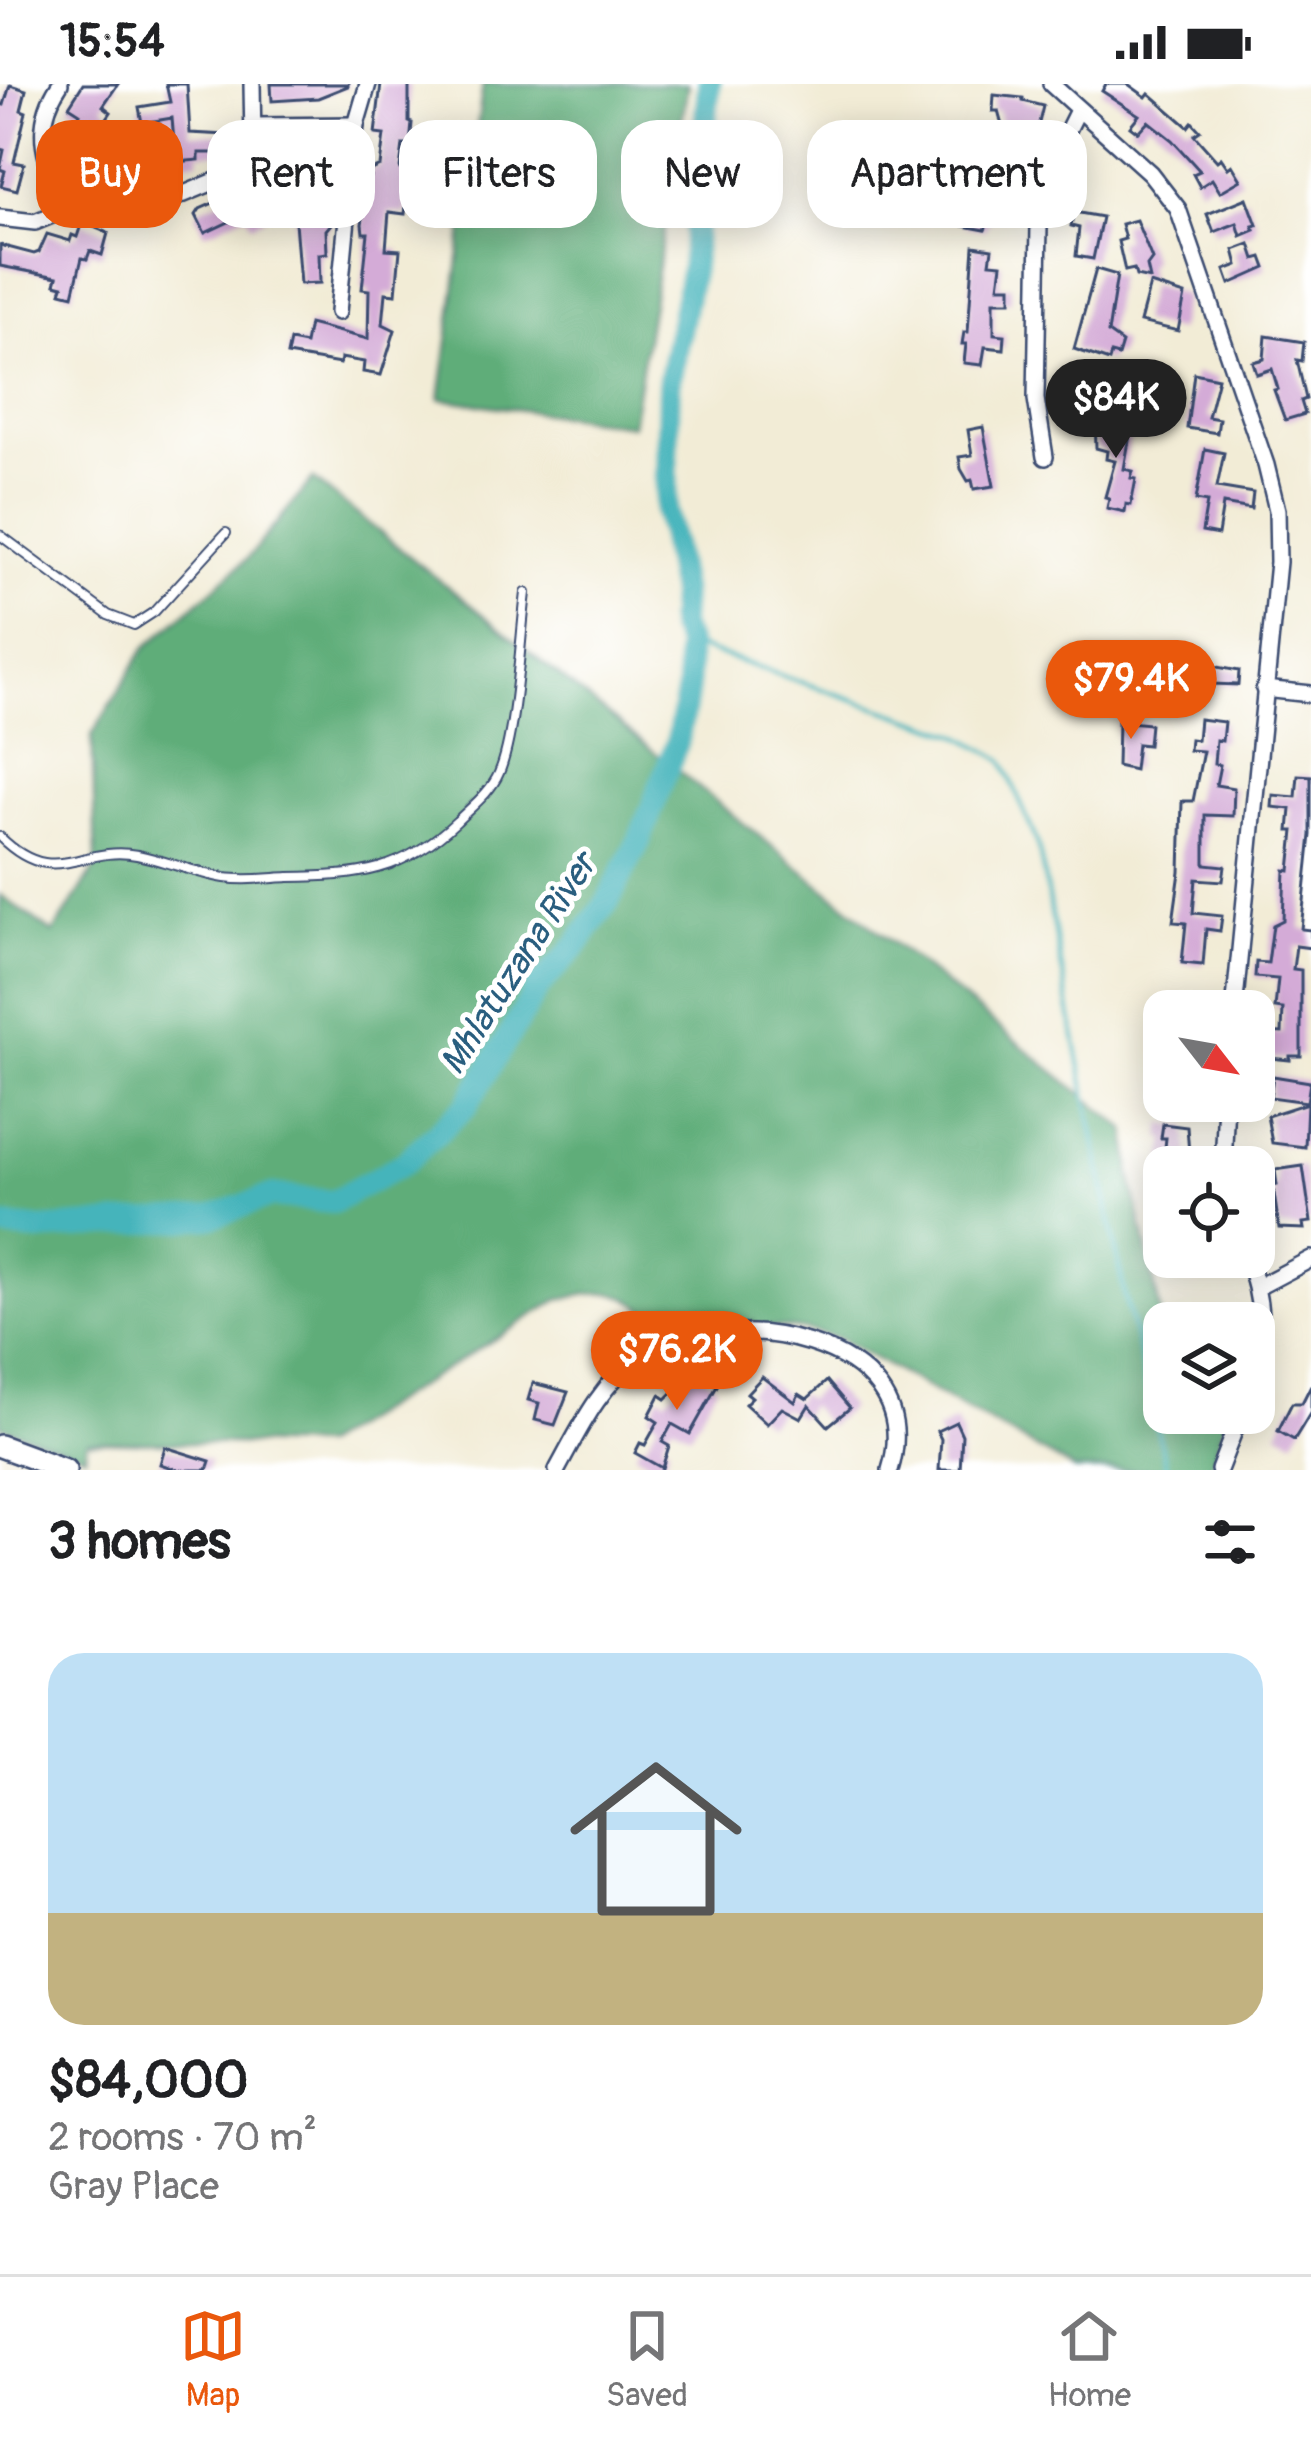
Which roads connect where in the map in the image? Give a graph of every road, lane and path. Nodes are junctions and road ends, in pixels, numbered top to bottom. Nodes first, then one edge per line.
1 (60, 84) edge
2 (252, 84) edge
3 (368, 84) edge
4 (1051, 84) edge
5 (1078, 110) junction
6 (45, 120) edge
7 (255, 120) edge
8 (357, 120) edge
9 (0, 218) edge
10 (36, 222) edge
11 (346, 228) edge
12 (338, 312) dead end
13 (1046, 457) dead end
14 (226, 532) dead end
15 (0, 536) edge
16 (526, 592) dead end
17 (1264, 689) junction
18 (1311, 694) edge
19 (0, 837) edge
20 (1236, 990) edge
21 (1311, 1259) edge
22 (1311, 1272) edge
23 (1279, 1274) junction
24 (1255, 1278) edge
25 (1258, 1287) junction
26 (1259, 1302) edge
27 (1233, 1434) edge
28 (0, 1446) edge
29 (55, 1469) edge
30 (557, 1470) edge
31 (890, 1470) edge
32 (1219, 1470) edge

1 - 6 street
2 - 7 street
3 - 8 street
4 - 5 street
5 - 13 street
5 - 17 street
9 - 10 street
11 - 12 street
14 - 15 lane
16 - 19 lane
17 - 18 street
17 - 20 street
21 - 23 street
22 - 23 street
23 - 25 street
24 - 25 street
25 - 26 street
27 - 32 street
28 - 29 street
30 - 31 street

